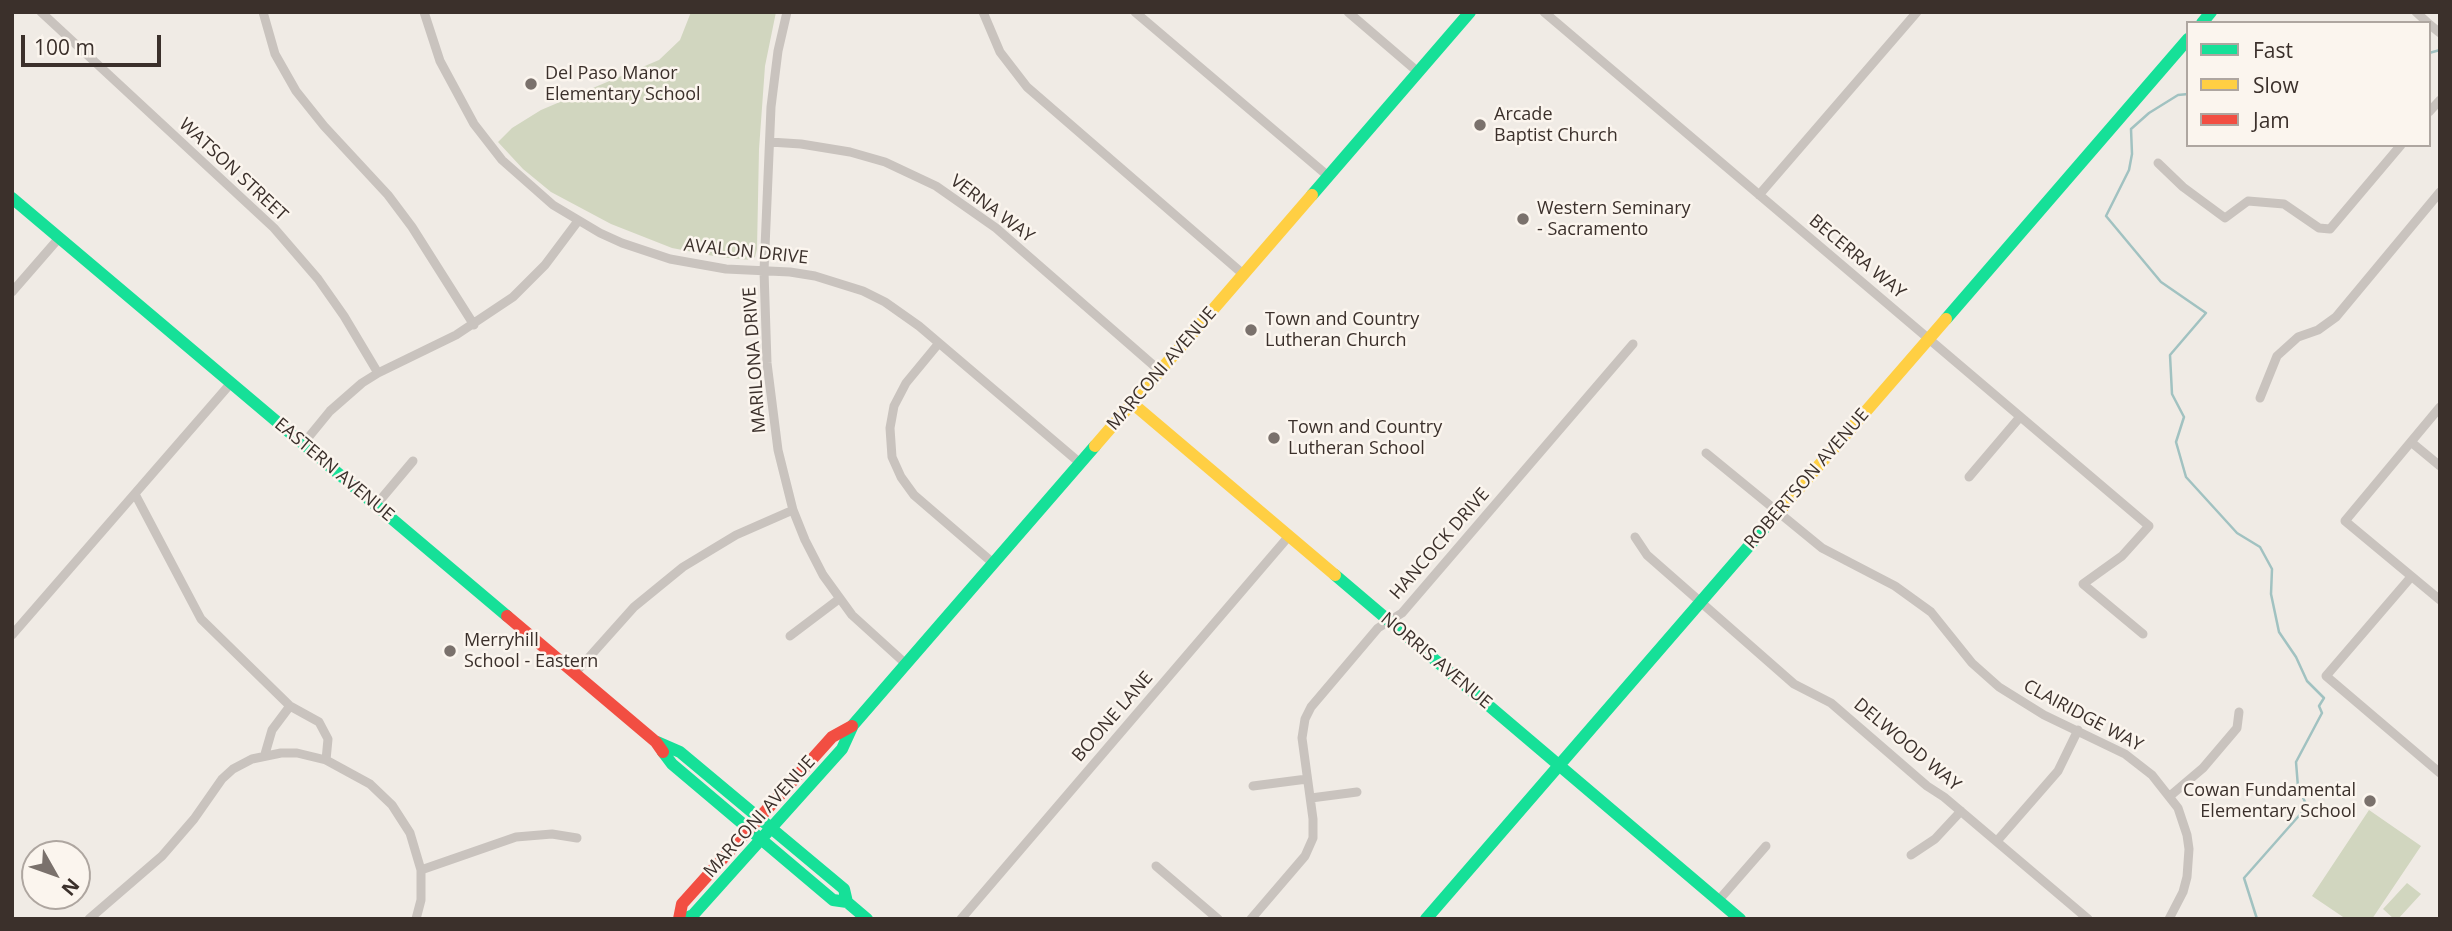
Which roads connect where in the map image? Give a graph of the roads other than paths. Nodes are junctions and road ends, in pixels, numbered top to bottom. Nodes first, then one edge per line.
1 (41, 12) edge
2 (262, 12) edge
3 (424, 12) edge
4 (787, 12) edge
5 (983, 12) edge
6 (1136, 12) edge
7 (1348, 12) edge
8 (1470, 12) edge
9 (1544, 12) edge
10 (1917, 12) edge
11 (2186, 41) edge
12 (1418, 72) junction
13 (770, 142) junction
14 (2399, 147) edge
15 (2158, 163) dead end
16 (1328, 176) junction
17 (2440, 192) edge
18 (1759, 195) junction
19 (12, 198) edge
20 (578, 221) junction
21 (59, 238) junction
22 (764, 271) junction
23 (1243, 274) junction
24 (12, 292) edge
25 (474, 325) junction
26 (1928, 339) junction
27 (939, 343) junction
28 (1633, 344) dead end
29 (1160, 371) junction
30 (378, 373) junction
31 (231, 383) junction
32 (2260, 398) dead end
33 (1132, 403) junction
34 (2440, 407) edge
35 (2020, 417) junction
36 (2411, 442) junction
37 (303, 444) junction
38 (1706, 453) dead end
39 (413, 461) dead end
40 (1080, 463) junction
41 (2440, 466) edge
42 (1969, 477) dead end
43 (135, 494) junction
44 (376, 505) junction
45 (793, 510) junction
46 (1778, 513) junction
47 (1289, 536) junction
48 (1636, 537) dead end
49 (993, 563) junction
50 (2412, 577) junction
51 (839, 599) junction
52 (2440, 600) edge
53 (1701, 602) junction
54 (1390, 621) junction
55 (2143, 634) dead end
56 (12, 635) edge
57 (790, 636) dead end
58 (906, 664) junction
59 (575, 673) junction
60 (290, 706) junction
61 (2239, 712) dead end
62 (853, 725) junction
63 (2078, 730) junction
64 (656, 742) junction
65 (265, 754) junction
66 (326, 760) junction
67 (1559, 766) junction
68 (2440, 773) edge
69 (1307, 779) junction
70 (1253, 786) dead end
71 (1357, 792) dead end
72 (2170, 796) junction
73 (1311, 799) junction
74 (1961, 811) junction
75 (759, 818) junction
76 (771, 828) junction
77 (749, 829) junction
78 (577, 838) dead end
79 (761, 839) junction
80 (1997, 841) junction
81 (1766, 846) dead end
82 (1911, 855) dead end
83 (1156, 866) dead end
84 (421, 870) junction
85 (1718, 901) junction
86 (847, 902) junction
87 (89, 919) edge
88 (416, 919) edge
89 (682, 919) edge
90 (867, 919) edge
91 (961, 919) edge
92 (1218, 919) edge
93 (1251, 919) edge
94 (1426, 919) edge
95 (1740, 919) edge
96 (2088, 919) edge
97 (2169, 919) edge

1 - 30 street, WATSON STREET
2 - 25 street
3 - 20 street, AVALON DRIVE
4 - 13 street, MARILONA DRIVE
5 - 23 street
6 - 16 street
7 - 12 street
8 - 12 main road, MARCONI AVENUE
9 - 18 street, BECERRA WAY
10 - 18 street
11 - 26 main road, ROBERTSON AVENUE
12 - 16 main road, MARCONI AVENUE
13 - 22 street, MARILONA DRIVE
13 - 29 street, VERNA WAY
14 - 15 street
16 - 23 main road, MARCONI AVENUE
17 - 32 street
18 - 26 street, BECERRA WAY
19 - 21 main road, EASTERN AVENUE
20 - 22 street, AVALON DRIVE
20 - 25 street
21 - 24 street
21 - 31 main road, EASTERN AVENUE
22 - 27 street, AVALON DRIVE
22 - 45 street, MARILONA DRIVE
23 - 29 main road, MARCONI AVENUE
25 - 30 street
26 - 35 street, BECERRA WAY
26 - 46 main road, ROBERTSON AVENUE
27 - 40 street, AVALON DRIVE
27 - 49 street
28 - 54 street, HANCOCK DRIVE
29 - 33 main road, MARCONI AVENUE
30 - 37 street
31 - 37 main road, EASTERN AVENUE
31 - 43 street
33 - 40 main road, MARCONI AVENUE
33 - 47 main road, NORRIS AVENUE
34 - 36 street
35 - 42 street
35 - 55 street, BECERRA WAY
36 - 41 street
36 - 50 street
37 - 44 main road, EASTERN AVENUE
38 - 46 street, CLAIRIDGE WAY
39 - 44 street
40 - 49 main road, MARCONI AVENUE
43 - 56 street
43 - 60 street
44 - 59 main road, EASTERN AVENUE
45 - 51 street, MARILONA DRIVE
45 - 59 street
46 - 53 main road, ROBERTSON AVENUE
46 - 63 street, CLAIRIDGE WAY
47 - 54 main road, NORRIS AVENUE
47 - 91 street, BOONE LANE
48 - 53 street, DELWOOD WAY
49 - 58 main road, MARCONI AVENUE
50 - 52 street
50 - 68 street
51 - 57 street
51 - 58 street, MARILONA DRIVE
53 - 67 main road, ROBERTSON AVENUE
53 - 74 street, DELWOOD WAY
54 - 67 main road, NORRIS AVENUE
54 - 69 street, HANCOCK DRIVE
58 - 62 main road, MARCONI AVENUE
59 - 64 main road, EASTERN AVENUE
60 - 65 street
60 - 66 street
61 - 72 street
62 - 75 main road, MARCONI AVENUE
62 - 76 main road, MARCONI AVENUE
63 - 72 street, CLAIRIDGE WAY
63 - 80 street
64 - 75 main road, EASTERN AVENUE
64 - 77 main road, EASTERN AVENUE
65 - 66 street
65 - 87 street
66 - 84 street
67 - 85 main road, NORRIS AVENUE
67 - 94 main road, ROBERTSON AVENUE
69 - 70 street
69 - 73 street, HANCOCK DRIVE
71 - 73 street
72 - 97 street, CLAIRIDGE WAY
73 - 93 street, HANCOCK DRIVE
74 - 80 street, DELWOOD WAY
74 - 82 street
75 - 76 main road, EASTERN AVENUE
75 - 77 main road, MARCONI AVENUE
76 - 79 main road, MARCONI AVENUE
76 - 86 main road, EASTERN AVENUE
77 - 79 main road, EASTERN AVENUE
77 - 89 main road, MARCONI AVENUE
78 - 84 street
79 - 86 main road, EASTERN AVENUE
79 - 89 main road, MARCONI AVENUE
80 - 96 street, DELWOOD WAY
81 - 85 street
83 - 92 street
84 - 88 street
85 - 95 main road, NORRIS AVENUE
86 - 90 main road, EASTERN AVENUE

